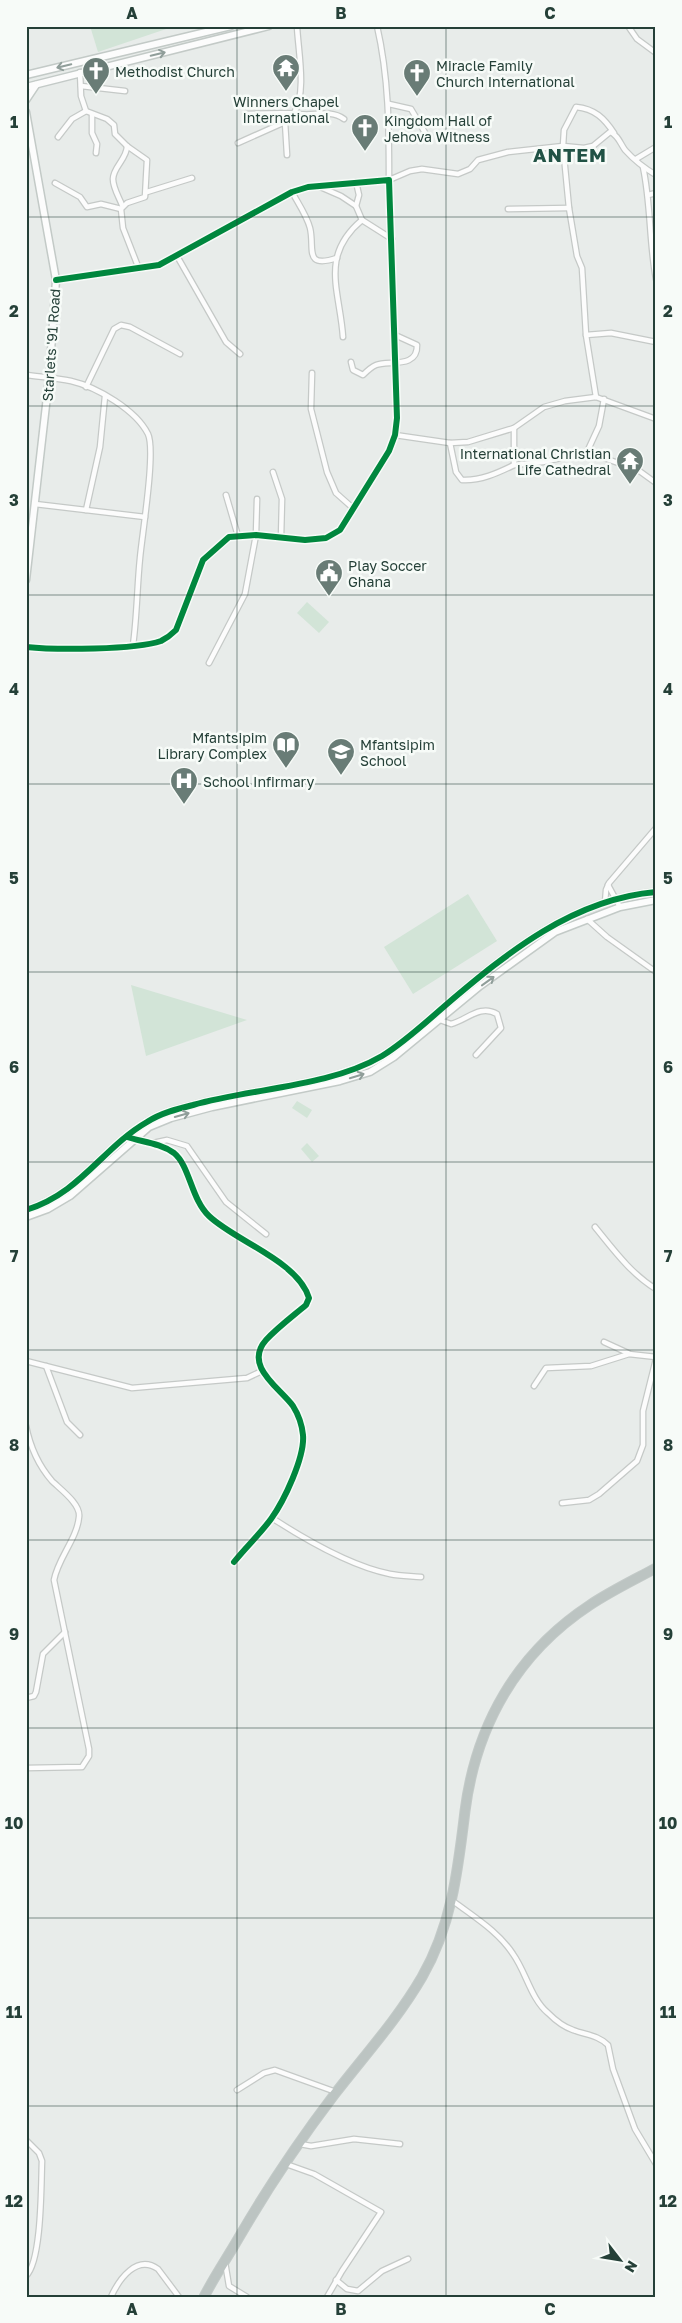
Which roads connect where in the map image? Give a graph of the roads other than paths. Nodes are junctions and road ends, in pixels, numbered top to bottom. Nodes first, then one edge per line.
1 (231, 26) edge
2 (269, 26) edge
3 (297, 26) edge
4 (377, 26) edge
5 (628, 26) edge
6 (223, 28) junction
7 (226, 38) junction
8 (656, 53) edge
9 (91, 59) junction
10 (94, 68) junction
11 (80, 72) junction
12 (26, 75) edge
13 (36, 84) junction
14 (81, 86) junction
15 (26, 87) edge
16 (125, 91) dead end
17 (26, 100) edge
18 (389, 104) junction
19 (86, 111) junction
20 (26, 112) edge
21 (294, 113) junction
22 (92, 114) junction
23 (245, 114) dead end
24 (344, 119) dead end
25 (285, 122) junction
26 (614, 134) junction
27 (426, 136) dead end
28 (58, 137) dead end
29 (238, 143) dead end
30 (127, 146) junction
31 (563, 146) junction
32 (656, 147) edge
33 (96, 153) dead end
34 (287, 155) dead end
35 (636, 159) junction
36 (643, 167) junction
37 (656, 175) edge
38 (192, 178) dead end
39 (389, 180) junction
40 (356, 182) junction
41 (55, 183) dead end
42 (318, 186) junction
43 (147, 192) junction
44 (292, 192) junction
45 (656, 193) edge
46 (648, 195) junction
47 (356, 206) junction
48 (122, 207) junction
49 (508, 208) dead end
50 (569, 208) junction
51 (362, 220) junction
52 (392, 239) junction
53 (177, 256) junction
54 (337, 258) junction
55 (139, 269) junction
56 (56, 280) junction
57 (656, 280) edge
58 (395, 335) junction
59 (586, 335) junction
60 (343, 337) dead end
61 (656, 342) edge
62 (180, 354) dead end
63 (240, 354) dead end
64 (351, 362) dead end
65 (396, 364) junction
66 (312, 373) dead end
67 (26, 375) edge
68 (49, 379) junction
69 (86, 387) junction
70 (105, 396) junction
71 (596, 398) junction
72 (604, 400) junction
73 (656, 419) edge
74 (514, 428) junction
75 (395, 436) junction
76 (450, 443) junction
77 (588, 452) junction
78 (514, 465) junction
79 (273, 472) dead end
80 (656, 483) edge
81 (226, 495) dead end
82 (257, 499) dead end
83 (35, 504) junction
84 (354, 509) junction
85 (86, 510) junction
86 (145, 517) junction
87 (256, 535) junction
88 (238, 536) junction
89 (281, 538) junction
90 (26, 580) edge
91 (133, 645) junction
92 (26, 647) edge
93 (209, 663) dead end
94 (656, 828) edge
95 (608, 885) junction
96 (656, 892) edge
97 (656, 900) edge
98 (619, 903) junction
99 (605, 904) junction
100 (586, 918) junction
101 (559, 922) junction
102 (563, 928) junction
103 (656, 972) edge
104 (440, 1020) junction
105 (476, 1055) dead end
106 (130, 1138) junction
107 (151, 1143) junction
108 (26, 1210) edge
109 (26, 1217) edge
110 (595, 1227) dead end
111 (266, 1234) dead end
112 (656, 1289) edge
113 (604, 1342) dead end
114 (629, 1354) junction
115 (656, 1358) edge
116 (26, 1361) edge
117 (46, 1366) junction
118 (262, 1371) junction
119 (534, 1386) dead end
120 (26, 1426) edge
121 (80, 1435) dead end
122 (562, 1503) dead end
123 (272, 1518) junction
124 (234, 1562) dead end
125 (656, 1568) edge
126 (421, 1577) dead end
127 (64, 1632) junction
128 (26, 1698) edge
129 (26, 1768) edge
130 (453, 1901) junction
131 (237, 2090) dead end
132 (336, 2092) junction
133 (26, 2140) edge
134 (298, 2143) junction
135 (400, 2144) dead end
136 (284, 2163) junction
137 (656, 2164) edge
138 (408, 2259) dead end
139 (225, 2261) junction
140 (26, 2276) edge
141 (336, 2280) junction
142 (111, 2297) edge
143 (179, 2297) edge
144 (204, 2297) edge
145 (247, 2297) edge
146 (328, 2297) edge

1 - 6 street
2 - 7 street
3 - 21 street
4 - 18 street
5 - 8 street
6 - 7 street
6 - 9 street
10 -> 7 street
9 - 10 street
9 -> 12 street
10 - 11 street
11 - 13 street
11 - 14 street
13 - 15 street
13 - 17 street
14 - 16 street
14 - 19 street
18 - 27 street
18 - 39 street
19 - 22 street
19 - 28 street
20 - 56 street, Starlets '91 Road
21 - 23 street
21 - 24 street
21 - 25 street
22 - 30 street
22 - 33 street
25 - 29 street
25 - 34 street
26 - 31 street
26 - 31 street
26 - 35 street
30 - 43 street
30 - 48 street
31 - 39 street
31 - 50 street
32 - 35 street
35 - 36 street
36 - 37 street
36 - 46 street
38 - 43 street
39 - 40 street
39 - 52 street
40 - 42 street
40 - 47 street
41 - 48 street
42 - 44 street
42 - 47 street
43 - 48 street
44 - 53 street
44 - 54 street
45 - 46 street
46 - 57 street
47 - 51 street
48 - 55 street
49 - 50 street
50 - 59 street
51 - 52 street
51 - 54 street
52 - 58 street
53 - 55 street
53 - 63 street
54 - 60 street
55 - 56 street
56 - 68 street, Starlets '91 Road
58 - 65 street
58 - 65 street
59 - 61 street
59 - 71 street
62 - 69 street
64 - 65 street
65 - 75 street
66 - 84 street
67 - 68 street
68 - 69 street
68 - 83 street, Starlets '91 Road
69 - 70 street
70 - 85 street
70 - 86 street
71 - 72 street
71 - 74 street
72 - 73 street
72 - 77 street
74 - 76 street
74 - 78 street
75 - 76 street
75 - 84 street
76 - 78 street
77 - 78 street
77 - 80 street
79 - 89 street
81 - 88 street
82 - 87 street
83 - 85 street
83 - 90 street, Starlets '91 Road
84 - 89 street
85 - 86 street
86 - 91 street
87 - 88 street
87 - 89 street
87 - 93 street
88 - 91 street
91 - 92 street
94 - 95 street
95 - 98 street
95 - 99 street
96 - 98 street
97 - 98 street
98 - 99 street
98 - 100 street
99 - 101 street
100 - 102 street
100 - 103 street
101 - 102 street
101 - 106 street
104 -> 102 street
104 - 105 street
106 -> 104 street
106 - 107 street
106 - 108 street
106 - 109 street
107 - 111 street
107 - 118 street
110 - 112 street
113 - 114 street
114 - 115 street
114 - 119 street
115 - 122 street
116 - 117 street
117 - 118 street
117 - 121 street
118 - 123 street
120 - 127 street
123 - 124 street
123 - 126 street
125 - 130 highway
127 - 128 street
127 - 129 street
130 - 132 highway
130 - 137 street
131 - 132 street
132 - 134 highway
133 - 140 street
134 - 135 street
134 - 136 highway
136 - 139 highway
136 - 141 street
138 - 141 street
139 - 144 highway
139 - 145 street
141 - 146 street
142 - 143 street

